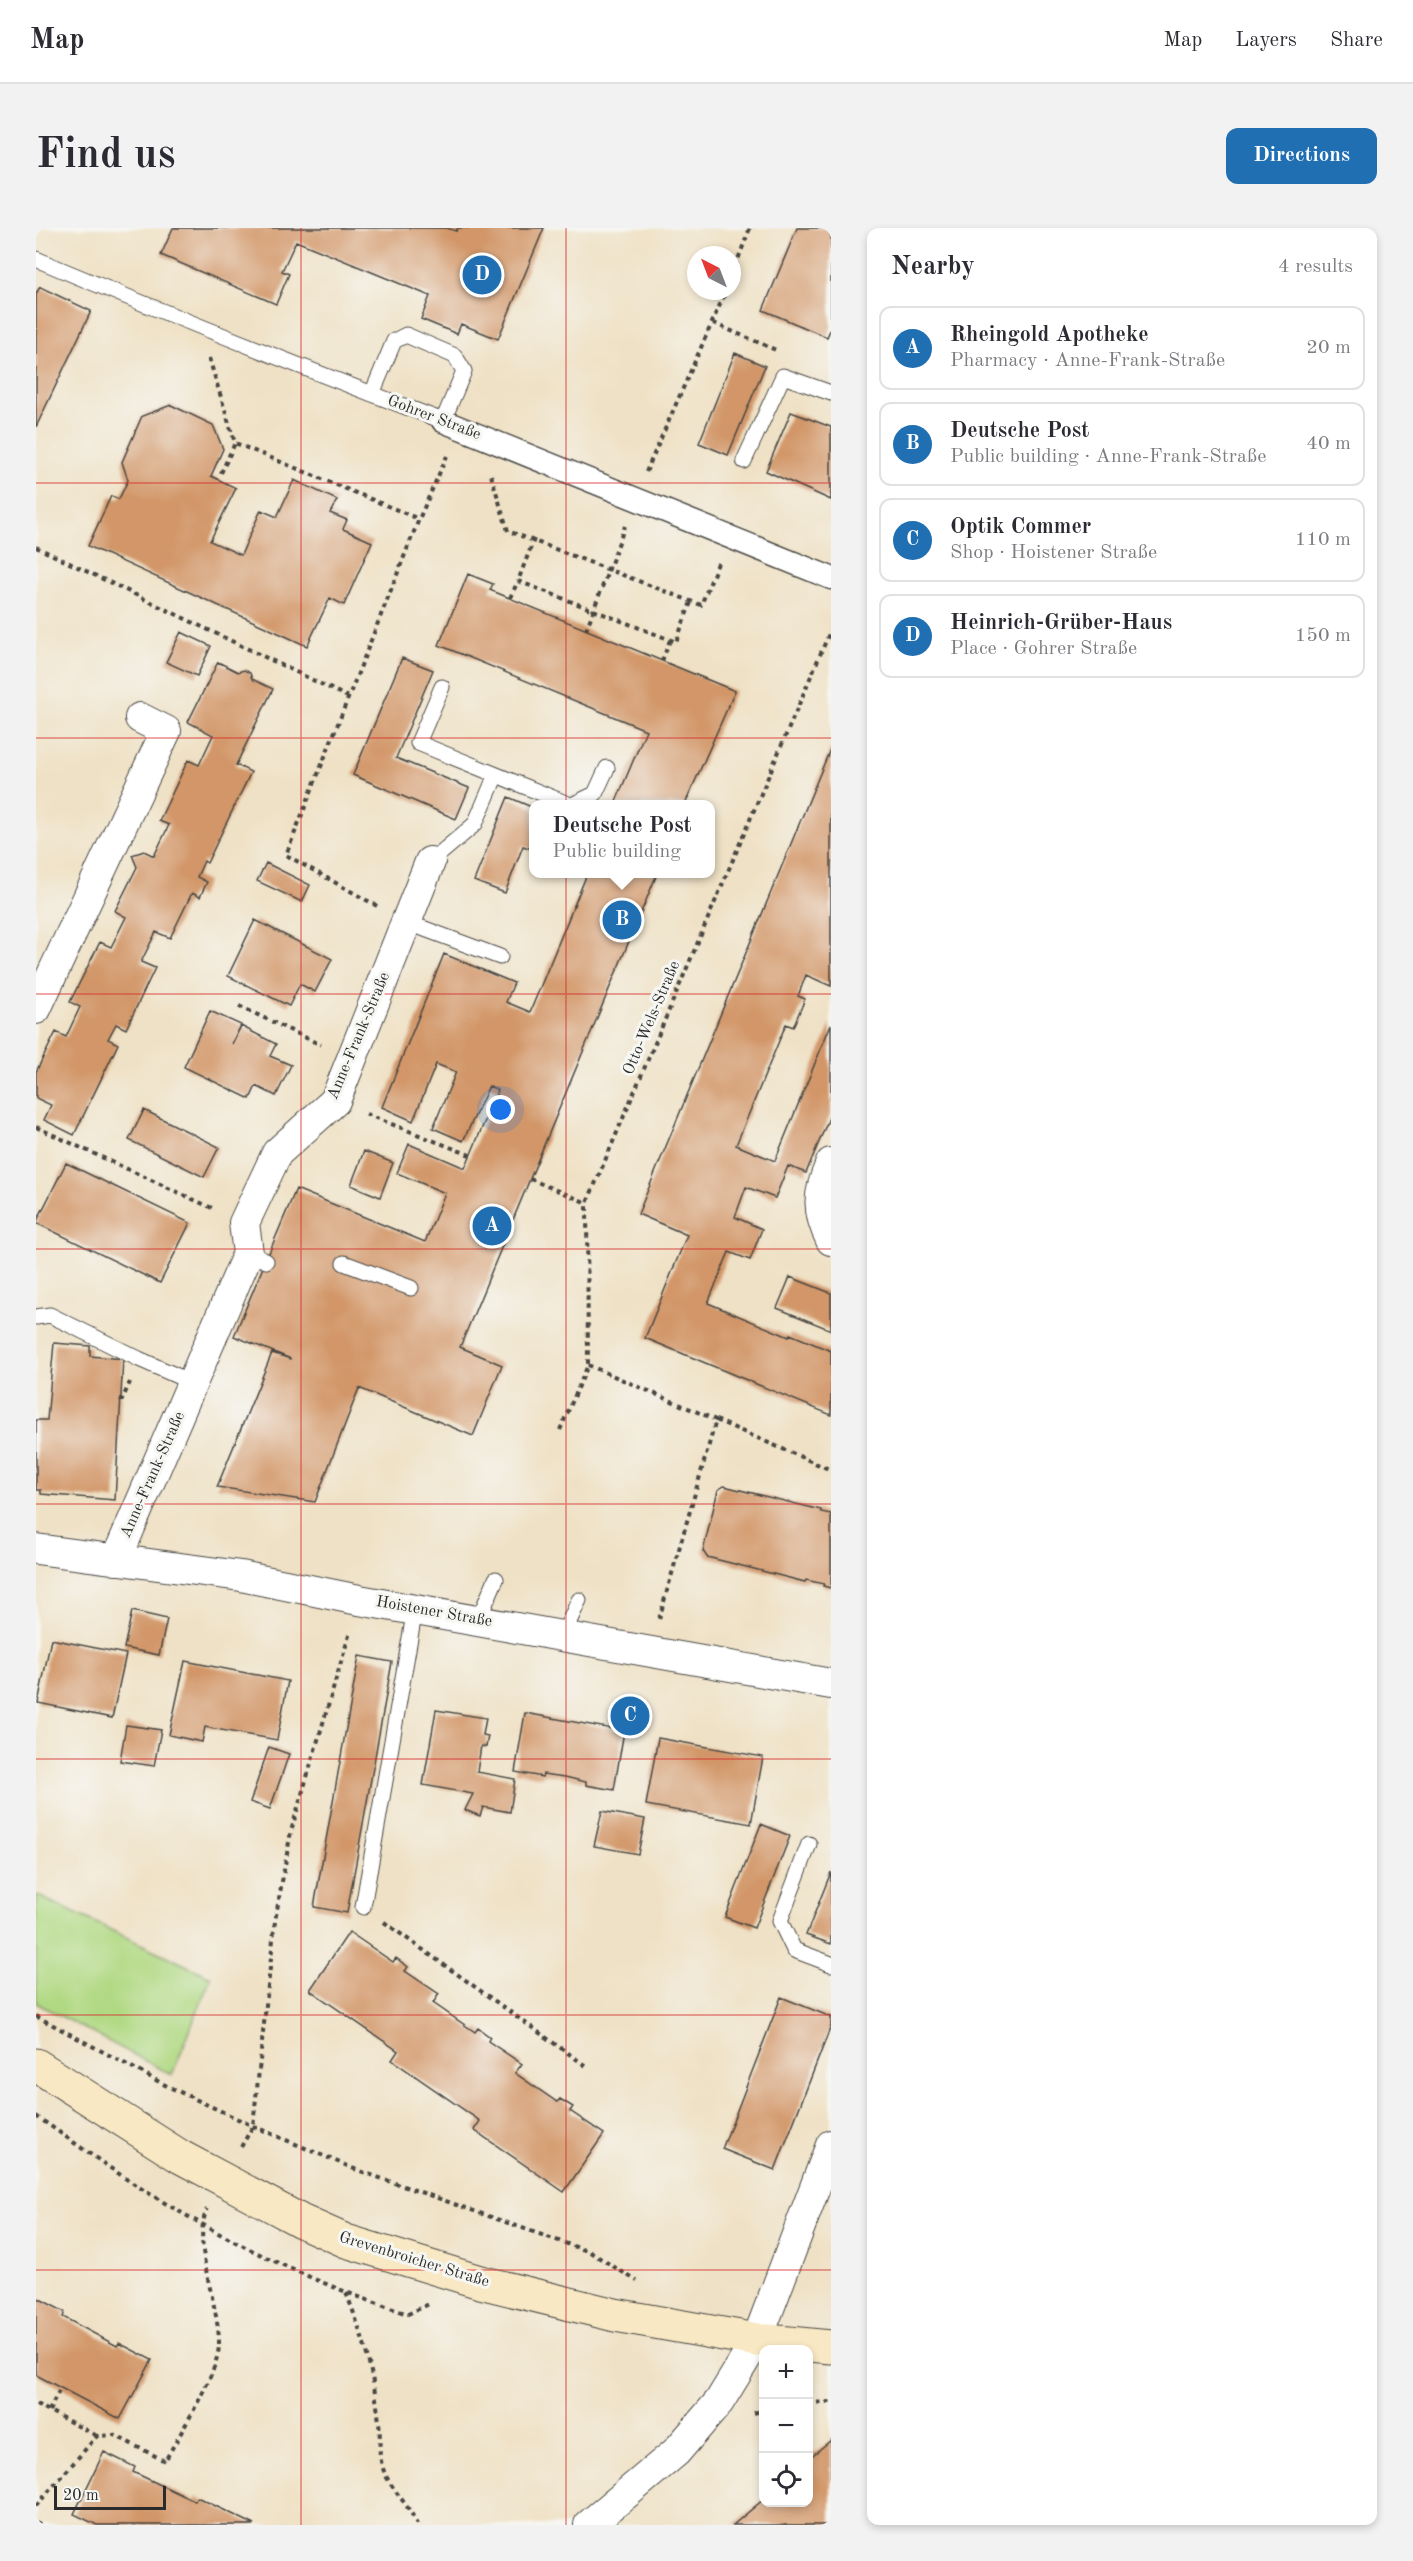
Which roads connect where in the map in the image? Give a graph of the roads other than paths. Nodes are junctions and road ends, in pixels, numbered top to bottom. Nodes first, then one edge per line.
1 (36, 259) edge
2 (831, 393) edge
3 (372, 394) junction
4 (451, 424) junction
5 (744, 461) dead end
6 (831, 578) edge
7 (442, 687) dead end
8 (140, 718) dead end
9 (607, 768) dead end
10 (496, 775) junction
11 (558, 800) edge
12 (582, 800) edge
13 (430, 862) joint
14 (406, 922) junction
15 (500, 957) dead end
16 (36, 1009) edge
17 (831, 1163) edge
18 (831, 1240) edge
19 (344, 1263) dead end
20 (411, 1288) dead end
21 (36, 1317) edge
22 (193, 1383) junction
23 (36, 1549) edge
24 (116, 1560) junction
25 (496, 1579) dead end
26 (579, 1600) dead end
27 (415, 1609) junction
28 (478, 1620) junction
29 (563, 1635) junction
30 (831, 1684) edge
31 (809, 1844) dead end
32 (363, 1907) road end
33 (831, 1964) edge
34 (36, 2065) edge
35 (831, 2145) edge
36 (757, 2340) junction
37 (831, 2347) edge
38 (589, 2525) edge

1 - 3 lane, Gohrer Straße
2 - 5 lane
3 - 4 lane, Gohrer Straße
3 - 4 lane
4 - 6 street, Gohrer Straße
7 - 10 lane
8 - 16 street
9 - 12 lane
10 - 11 lane
10 - 13 lane
13 - 14 street, Anne-Frank-Straße
14 - 15 lane
14 - 22 street, Anne-Frank-Straße
17 - 18 street
19 - 20 lane
21 - 22 lane
22 - 24 street, Anne-Frank-Straße
23 - 24 street, Hoistener Straße
24 - 27 street, Hoistener Straße
25 - 28 lane
26 - 29 lane
27 - 28 street, Hoistener Straße
27 - 32 lane
28 - 29 street, Hoistener Straße
29 - 30 street, Hoistener Straße
31 - 33 lane
34 - 36 main road, Grevenbroicher Straße
35 - 36 street
36 - 37 main road, Grevenbroicher Straße
36 - 38 street

